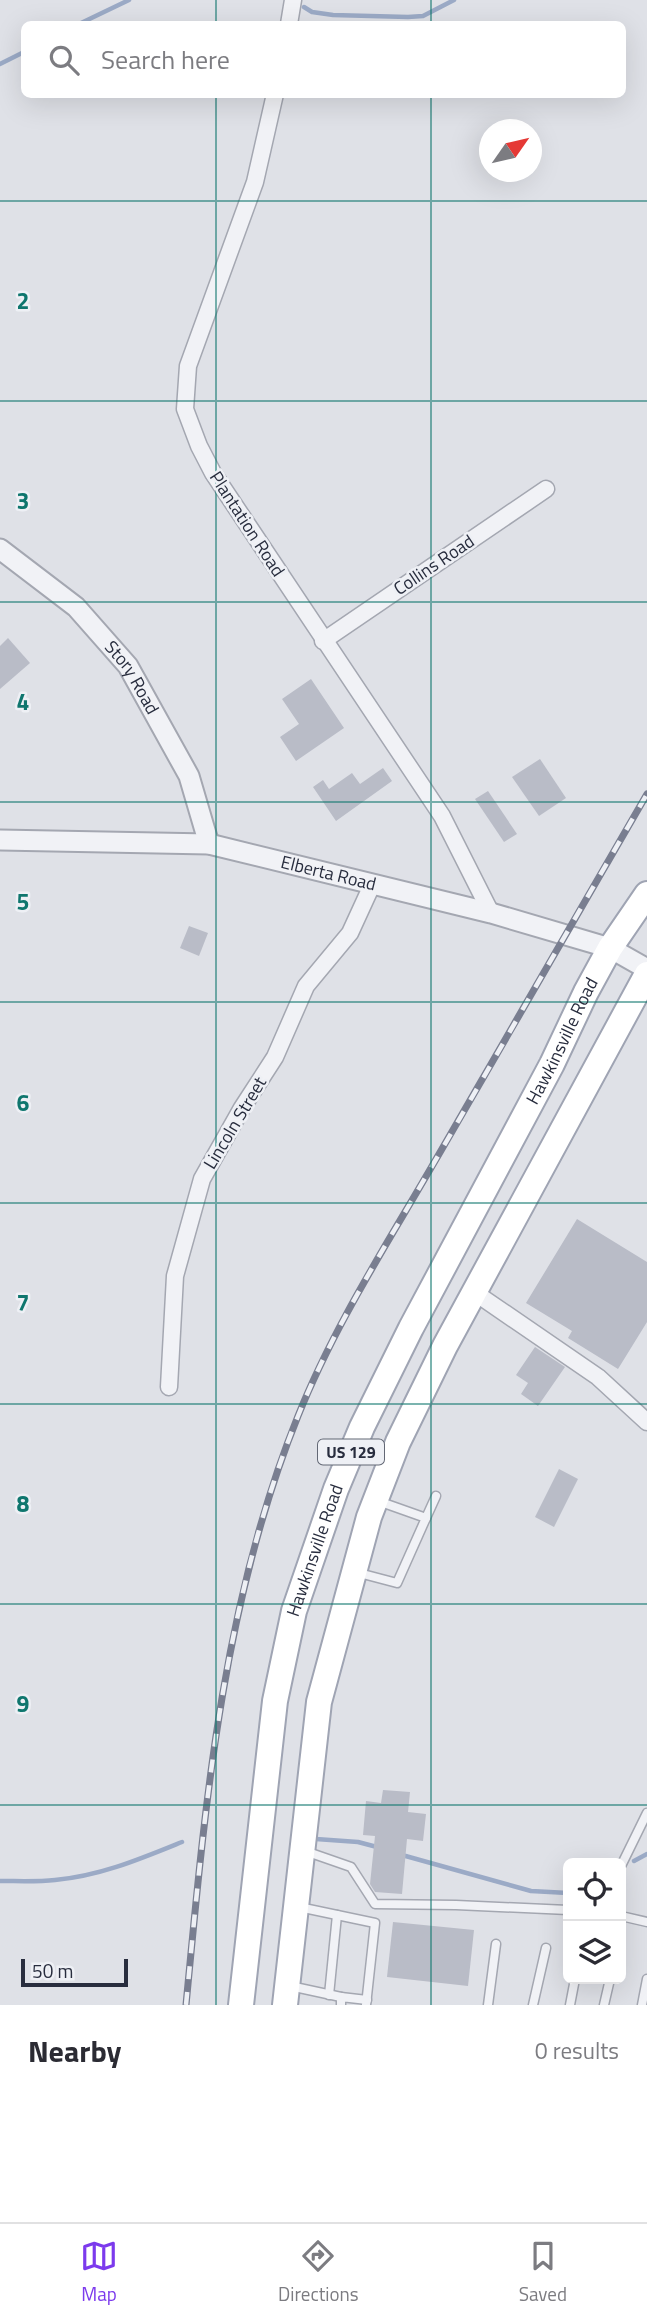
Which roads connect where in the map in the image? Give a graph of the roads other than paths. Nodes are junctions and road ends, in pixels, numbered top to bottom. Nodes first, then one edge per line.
1 (293, 0) edge
2 (290, 21) edge
3 (274, 98) edge
4 (546, 489) dead end
5 (0, 549) edge
6 (323, 640) junction
7 (0, 841) edge
8 (209, 844) junction
9 (372, 885) junction
10 (647, 894) edge
11 (491, 913) junction
12 (610, 948) junction
13 (647, 971) edge
14 (474, 1292) junction
15 (169, 1387) dead end
16 (647, 1422) edge
17 (436, 1496) dead end
18 (375, 1500) junction
19 (426, 1518) junction
20 (354, 1572) junction
21 (647, 1813) edge
22 (302, 1850) junction
23 (625, 1858) edge
24 (296, 1906) junction
25 (563, 1910) edge
26 (337, 1915) junction
27 (626, 1917) edge
28 (647, 1922) edge
29 (496, 1944) dead end
30 (545, 1948) dead end
31 (647, 1979) edge
32 (574, 1984) edge
33 (609, 1984) edge
34 (286, 1995) edge
35 (329, 1995) junction
36 (341, 2001) edge
37 (366, 2002) edge
38 (241, 2005) edge
39 (488, 2005) edge
40 (533, 2005) edge
41 (570, 2005) edge
42 (604, 2005) edge
43 (642, 2005) edge

1 - 2 street
3 - 6 street, Plantation Road
4 - 6 street, Collins Road
5 - 8 street, Story Road
6 - 11 street, Plantation Road
7 - 8 street, Elberta Road
8 - 9 street, Elberta Road
9 - 11 street, Elberta Road
9 - 15 street, Lincoln Street
10 - 12 main road, US 129
11 - 12 street, Elberta Road
12 - 13 street, Elberta Road
12 - 38 main road, Hawkinsville Road / US 129
13 - 14 main road, US 129
14 - 16 street
14 - 18 main road, US 129
17 - 19 lane
18 - 19 lane
18 - 20 main road, US 129
19 - 20 lane
20 - 22 main road, US 129
21 - 23 lane
22 - 24 main road, US 129
22 - 25 lane
24 - 26 lane
24 - 34 main road, US 129
26 - 35 lane
26 - 37 lane
27 - 28 lane
29 - 39 lane
30 - 40 lane
31 - 43 lane
32 - 41 lane
33 - 42 lane
34 - 35 lane
35 - 36 lane
36 - 37 lane

